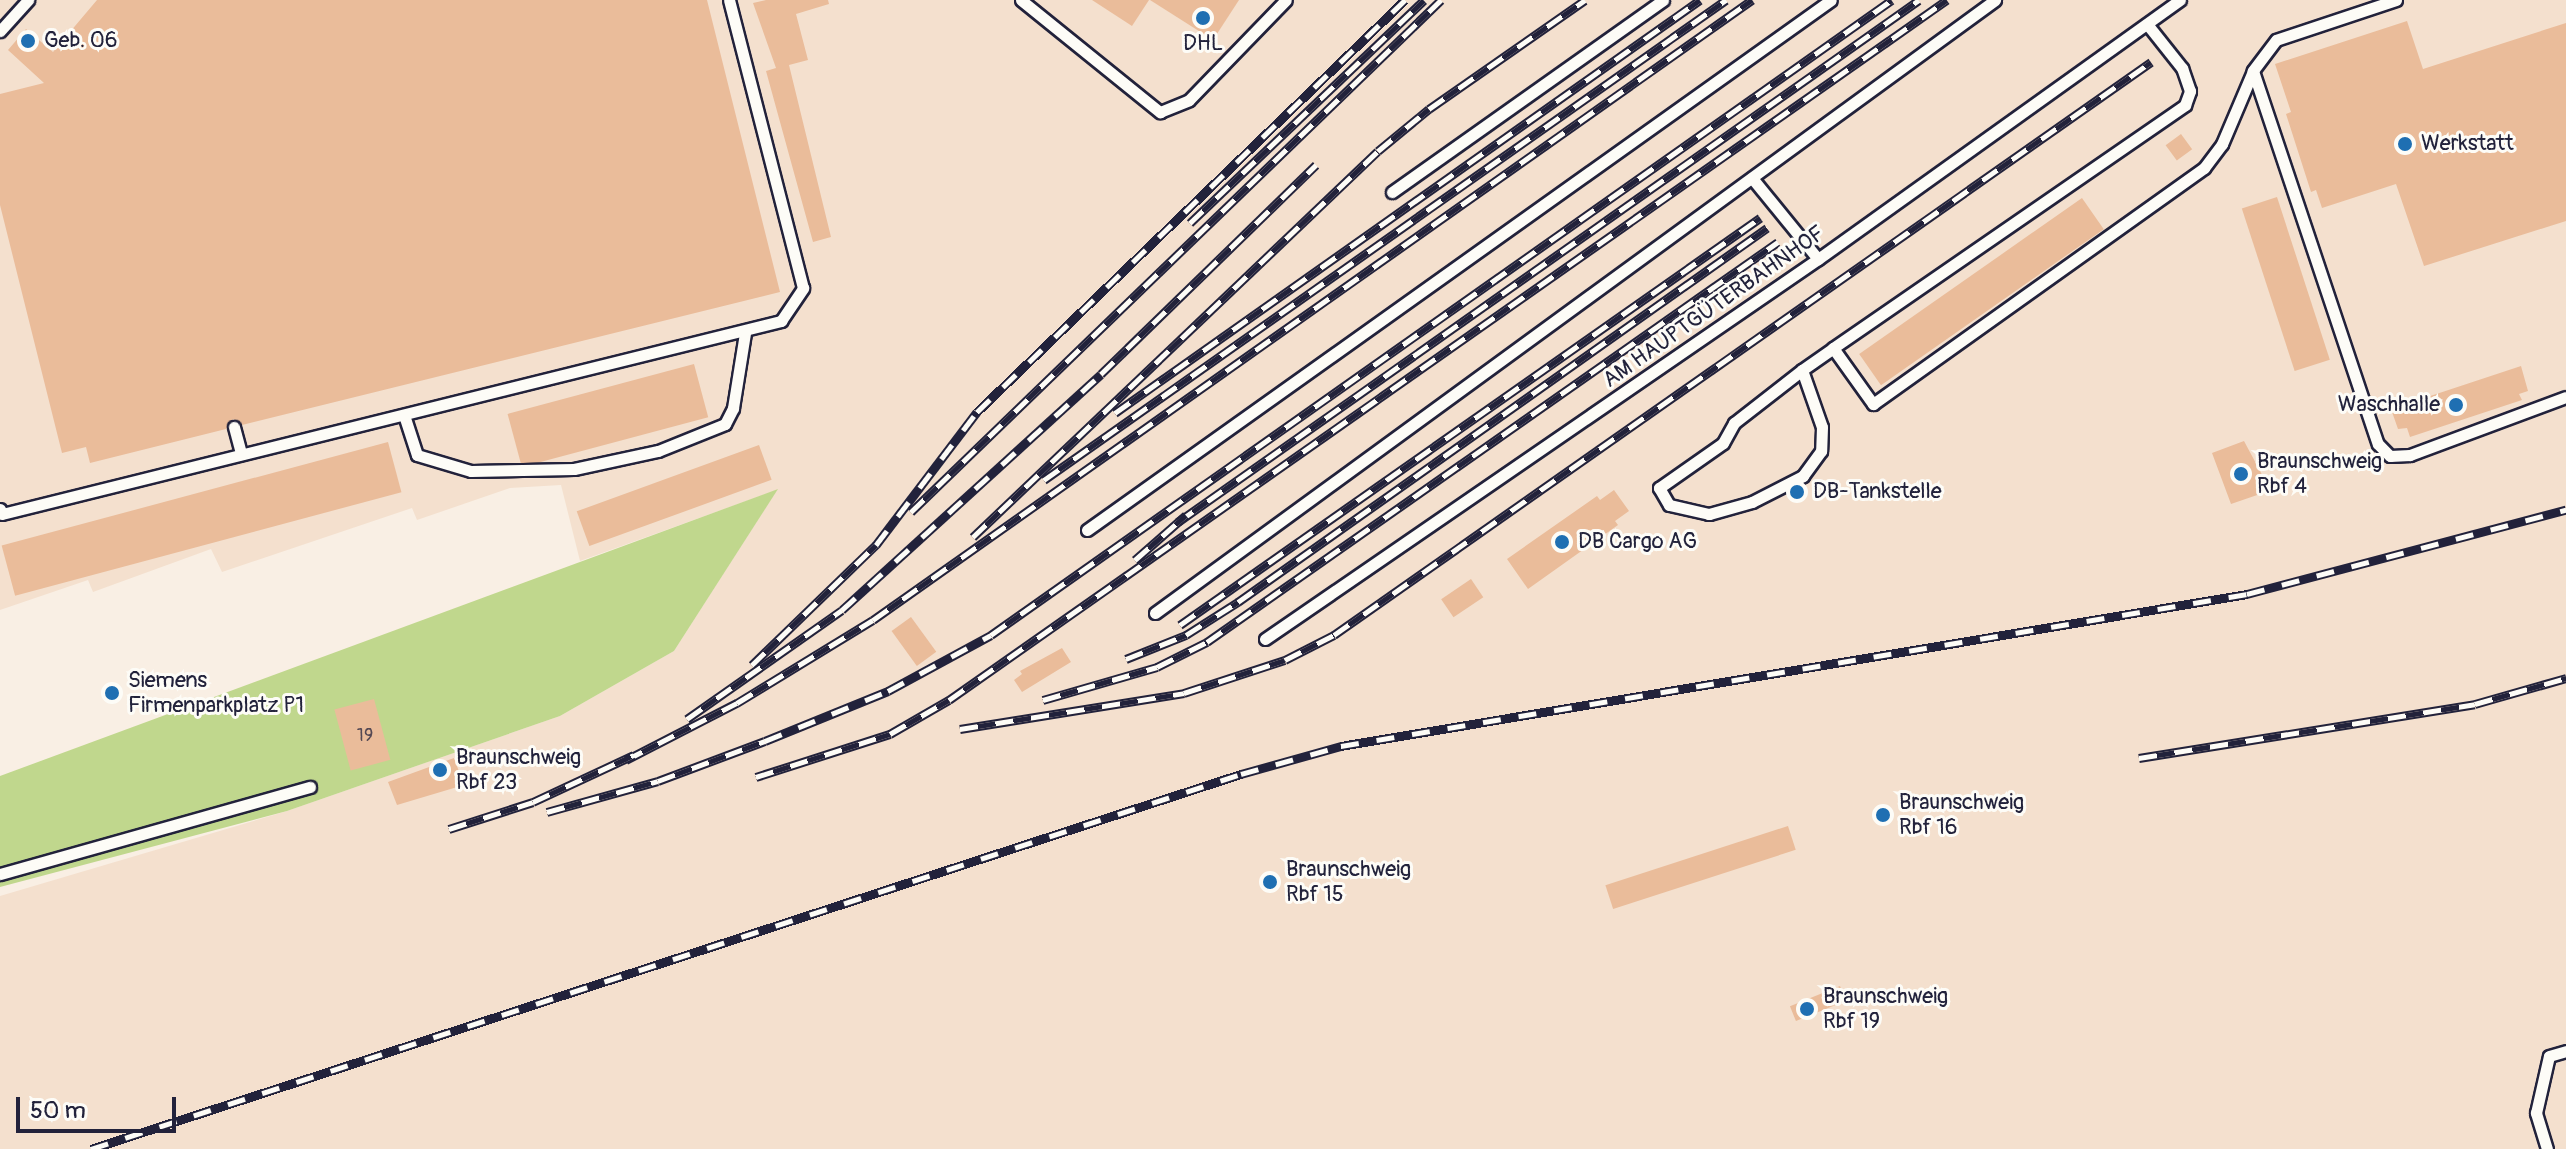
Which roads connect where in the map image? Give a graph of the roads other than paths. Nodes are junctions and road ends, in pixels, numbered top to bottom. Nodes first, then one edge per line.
1 (28, 0) edge
2 (729, 0) edge
3 (1021, 0) edge
4 (1286, 0) edge
5 (1663, 0) edge
6 (1831, 0) edge
7 (1995, 0) edge
8 (2180, 0) edge
9 (2396, 0) edge
10 (2147, 24) junction
11 (0, 31) edge
12 (2253, 71) junction
13 (1752, 178) junction
14 (1392, 192) dead end
15 (1818, 259) junction
16 (745, 333) junction
17 (1833, 348) junction
18 (1802, 370) junction
19 (2566, 397) edge
20 (404, 415) junction
21 (234, 427) dead end
22 (241, 454) junction
23 (0, 509) edge
24 (1087, 530) dead end
25 (1155, 613) dead end
26 (1265, 639) dead end
27 (310, 787) dead end
28 (0, 874) edge
29 (2566, 1051) edge
30 (2547, 1149) edge

1 - 11 lane
2 - 16 lane
3 - 4 lane
5 - 14 lane
6 - 24 lane
7 - 13 lane
8 - 10 lane, AM HAUPTGÜTERBAHNHOF
9 - 12 lane
10 - 15 lane, AM HAUPTGÜTERBAHNHOF
10 - 17 lane
12 - 17 lane
12 - 19 lane
13 - 15 lane
13 - 25 lane
15 - 26 lane, AM HAUPTGÜTERBAHNHOF
16 - 20 lane
16 - 20 lane
17 - 18 lane
18 - 18 lane
20 - 22 lane
21 - 22 lane
22 - 23 lane
27 - 28 lane
29 - 30 lane

